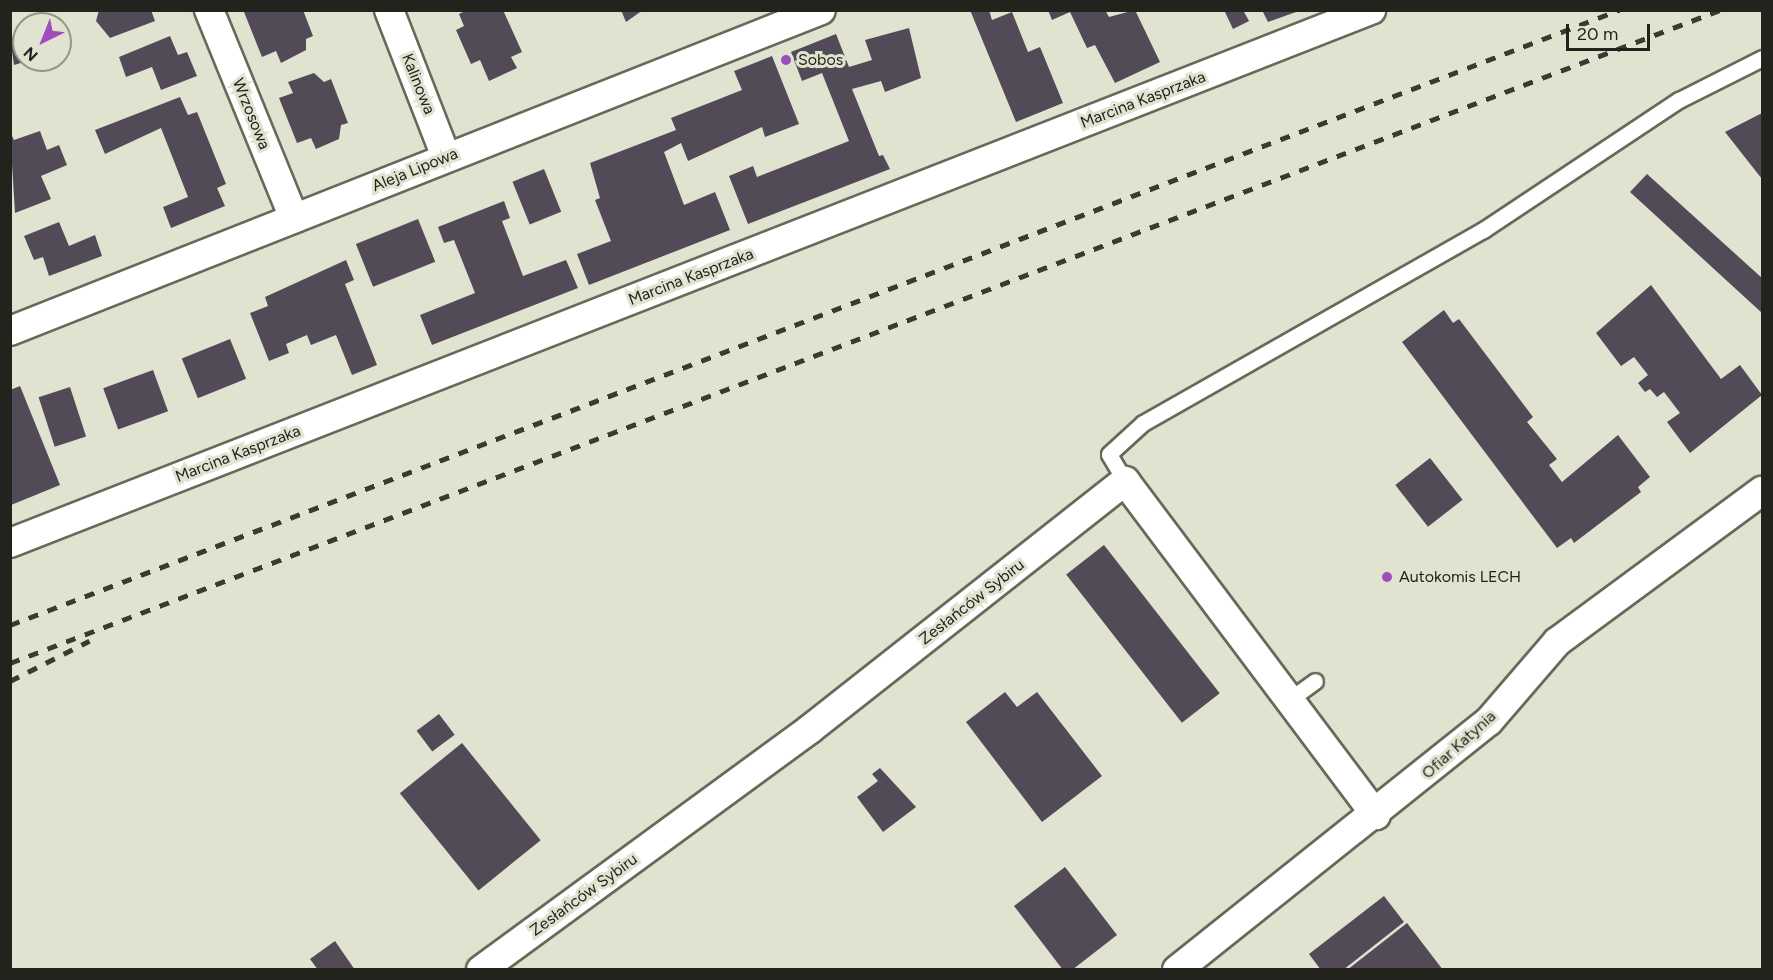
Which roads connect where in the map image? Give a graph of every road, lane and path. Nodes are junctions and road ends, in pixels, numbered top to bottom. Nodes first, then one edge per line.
1 (209, 10) edge
2 (389, 10) edge
3 (821, 10) edge
4 (1371, 10) edge
5 (762, 21) edge
6 (1762, 58) edge
7 (446, 157) junction
8 (294, 218) junction
9 (12, 327) edge
10 (1125, 481) junction
11 (1762, 491) edge
12 (10, 543) edge
13 (1315, 681) dead end
14 (1289, 700) junction
15 (1376, 815) junction
16 (481, 969) edge
17 (1177, 969) edge

1 - 8 street, Wrzosowa
2 - 7 street, Kalinowa
3 - 5 street, Aleja Lipowa
4 - 12 street, Marcina Kasprzaka
5 - 7 street, Aleja Lipowa
6 - 10 lane
7 - 8 street, Aleja Lipowa
8 - 9 street, Aleja Lipowa
10 - 14 street
10 - 16 street, Zesłańców Sybiru
11 - 15 street, Ofiar Katynia
13 - 14 lane
14 - 15 street
15 - 17 street, Ofiar Katynia

